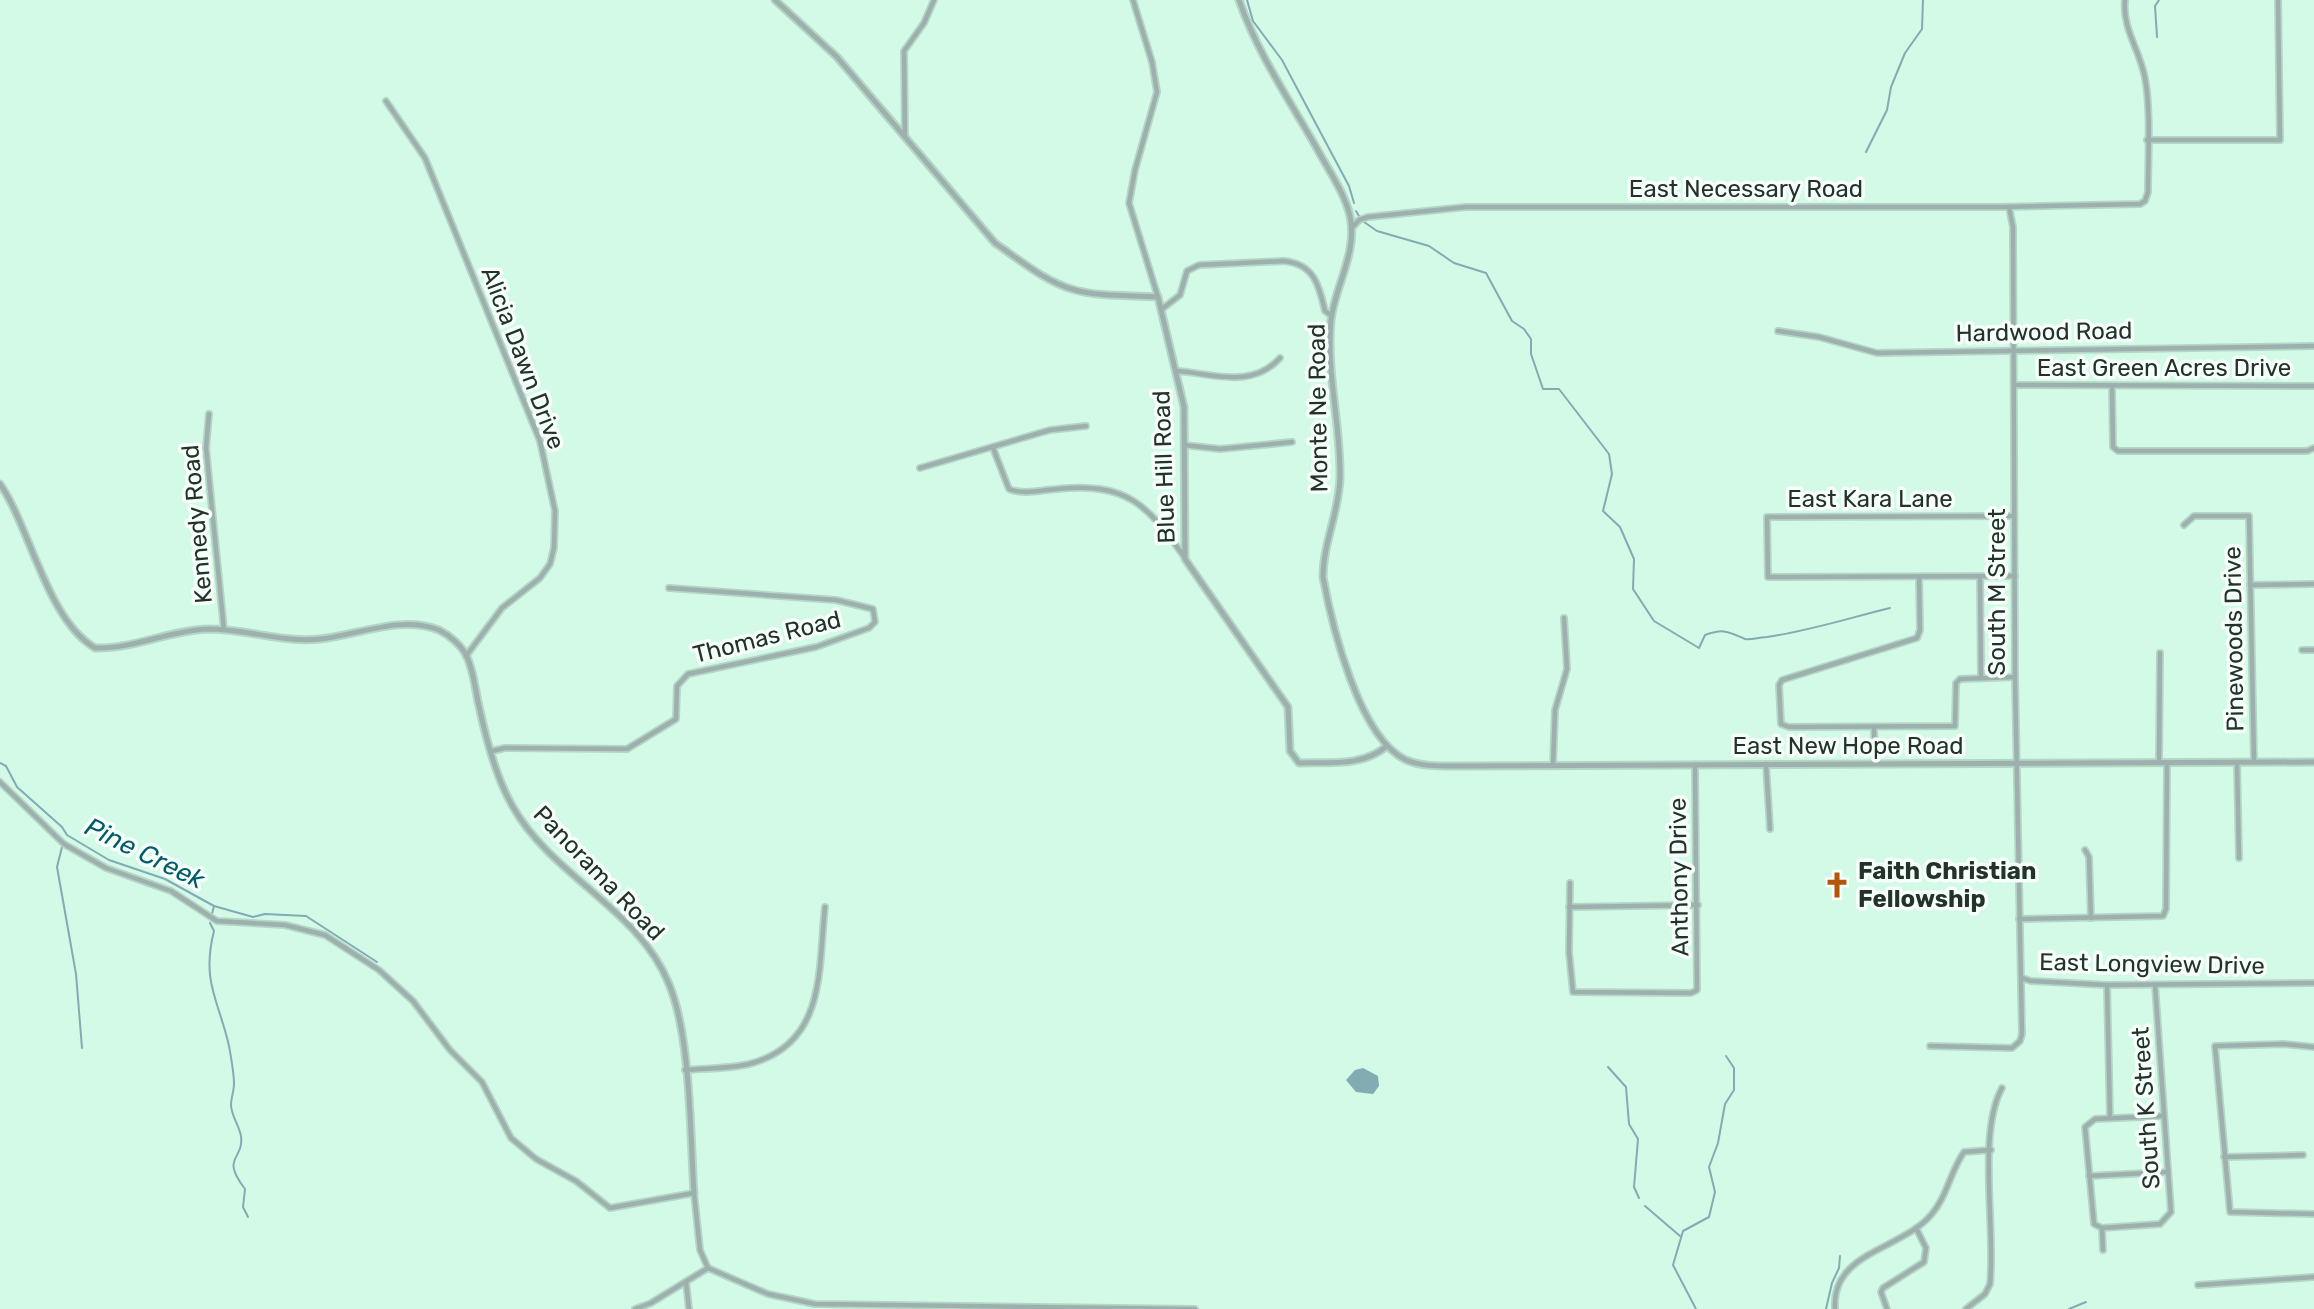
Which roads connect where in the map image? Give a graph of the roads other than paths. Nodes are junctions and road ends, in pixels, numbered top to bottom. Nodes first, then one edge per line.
1 (775, 0) edge
2 (934, 0) edge
3 (1133, 0) edge
4 (1238, 0) edge
5 (2125, 0) edge
6 (2277, 0) edge
7 (386, 101) dead end
8 (905, 137) junction
9 (2147, 140) junction
10 (2009, 207) junction
11 (1351, 229) junction
12 (1158, 297) junction
13 (1162, 309) junction
14 (1332, 316) junction
15 (1778, 331) dead end
16 (2314, 346) edge
17 (2011, 350) junction
18 (1280, 358) dead end
19 (1178, 372) junction
20 (2014, 385) junction
21 (2314, 386) edge
22 (2112, 387) junction
23 (209, 414) dead end
24 (1086, 426) dead end
25 (1292, 442) dead end
26 (1184, 445) junction
27 (993, 448) junction
28 (2314, 448) edge
29 (920, 468) dead end
30 (0, 484) edge
31 (2014, 516) junction
32 (2184, 525) dead end
33 (1185, 559) junction
34 (2015, 576) junction
35 (1919, 577) junction
36 (1980, 577) junction
37 (2314, 584) edge
38 (2250, 585) junction
39 (669, 588) dead end
40 (1564, 618) dead end
41 (225, 630) junction
42 (2302, 650) dead end
43 (2314, 650) edge
44 (2160, 653) dead end
45 (466, 656) junction
46 (1981, 677) junction
47 (2015, 677) junction
48 (1874, 728) junction
49 (1387, 746) junction
50 (492, 751) junction
51 (2237, 762) junction
52 (2254, 762) junction
53 (2314, 762) edge
54 (1875, 763) junction
55 (2017, 763) junction
56 (2167, 763) junction
57 (1766, 764) junction
58 (2159, 764) junction
59 (1695, 765) junction
60 (1553, 766) junction
61 (0, 782) edge
62 (1770, 829) dead end
63 (2085, 849) dead end
64 (2239, 858) dead end
65 (1570, 883) dead end
66 (1698, 905) junction
67 (825, 907) dead end
68 (1569, 907) junction
69 (2091, 918) junction
70 (2019, 919) junction
71 (2021, 977) junction
72 (2314, 983) edge
73 (2107, 985) junction
74 (2155, 985) junction
75 (1930, 1046) dead end
76 (2314, 1047) edge
77 (685, 1070) junction
78 (2002, 1088) dead end
79 (2162, 1116) junction
80 (2110, 1117) junction
81 (1991, 1150) junction
82 (2303, 1155) dead end
83 (2224, 1157) junction
84 (2167, 1172) junction
85 (2089, 1176) junction
86 (694, 1193) junction
87 (2314, 1214) edge
88 (1916, 1228) junction
89 (2102, 1228) junction
90 (2103, 1250) dead end
91 (708, 1268) junction
92 (2314, 1277) edge
93 (686, 1282) junction
94 (2199, 1285) dead end
95 (635, 1309) edge
96 (689, 1309) edge
97 (1195, 1309) edge
98 (1835, 1309) edge
99 (1886, 1309) edge
100 (1966, 1309) edge

1 - 8 street
2 - 8 street
3 - 12 street
4 - 11 street, Monte Ne Road
5 - 9 street
6 - 9 street
7 - 45 street, Alicia Dawn Drive
8 - 12 street
9 - 10 street, East Necessary Road
10 - 11 street, East Necessary Road
10 - 17 street, South M Street
11 - 14 street, Monte Ne Road
12 - 13 street, Blue Hill Road
13 - 14 street
13 - 19 street, Blue Hill Road
14 - 49 street, Monte Ne Road
15 - 17 street, Hardwood Road
16 - 17 street, Hardwood Road
17 - 20 street, South M Street
18 - 19 street
19 - 26 street, Blue Hill Road
20 - 22 street, East Green Acres Drive
20 - 31 street, South M Street
21 - 22 street, East Green Acres Drive
22 - 28 street
23 - 41 street, Kennedy Road
24 - 27 street
25 - 26 street
26 - 33 street, Blue Hill Road
27 - 29 street
27 - 33 street
30 - 41 street, Panorama Road
31 - 34 street, South M Street
31 - 35 street, East Kara Lane
32 - 38 street, Pinewoods Drive
33 - 49 street, Blue Hill Road
34 - 36 street
34 - 47 street, South M Street
35 - 36 street
35 - 48 street
36 - 46 street
37 - 38 street
38 - 52 street, Pinewoods Drive
39 - 50 street, Thomas Road
40 - 60 street
41 - 45 street, Panorama Road
42 - 43 street
44 - 58 street
45 - 50 street, Panorama Road
46 - 47 street
46 - 48 street
47 - 55 street, South M Street
48 - 54 street
49 - 60 street, East New Hope Road
50 - 77 street, Panorama Road
51 - 52 street, East New Hope Road
51 - 56 street, East New Hope Road
51 - 64 street
52 - 53 street, East New Hope Road
54 - 55 street, East New Hope Road
54 - 57 street, East New Hope Road
55 - 58 street, East New Hope Road
55 - 70 street, South M Street
56 - 58 street, East New Hope Road
56 - 69 street
57 - 59 street, East New Hope Road
57 - 62 street
59 - 60 street, East New Hope Road
59 - 66 street, Anthony Drive
61 - 86 street
63 - 69 street
65 - 68 street
66 - 68 street
66 - 68 street, Anthony Drive
67 - 77 street
69 - 70 street
70 - 71 street, South M Street
71 - 73 street, East Longview Drive
71 - 75 street, East Longview Drive
72 - 74 street, East Longview Drive
73 - 74 street, East Longview Drive
73 - 80 street
74 - 79 street, South K Street
76 - 83 street
77 - 86 street, Panorama Road
78 - 81 street
79 - 80 street
79 - 84 street, South K Street
80 - 85 street
81 - 88 street
81 - 100 street
82 - 83 street
83 - 87 street
84 - 85 street
84 - 89 street, South K Street
85 - 89 street
86 - 91 street
88 - 98 street
88 - 99 street
89 - 90 street
91 - 93 street
91 - 97 street
92 - 94 street
93 - 95 street
93 - 96 street

